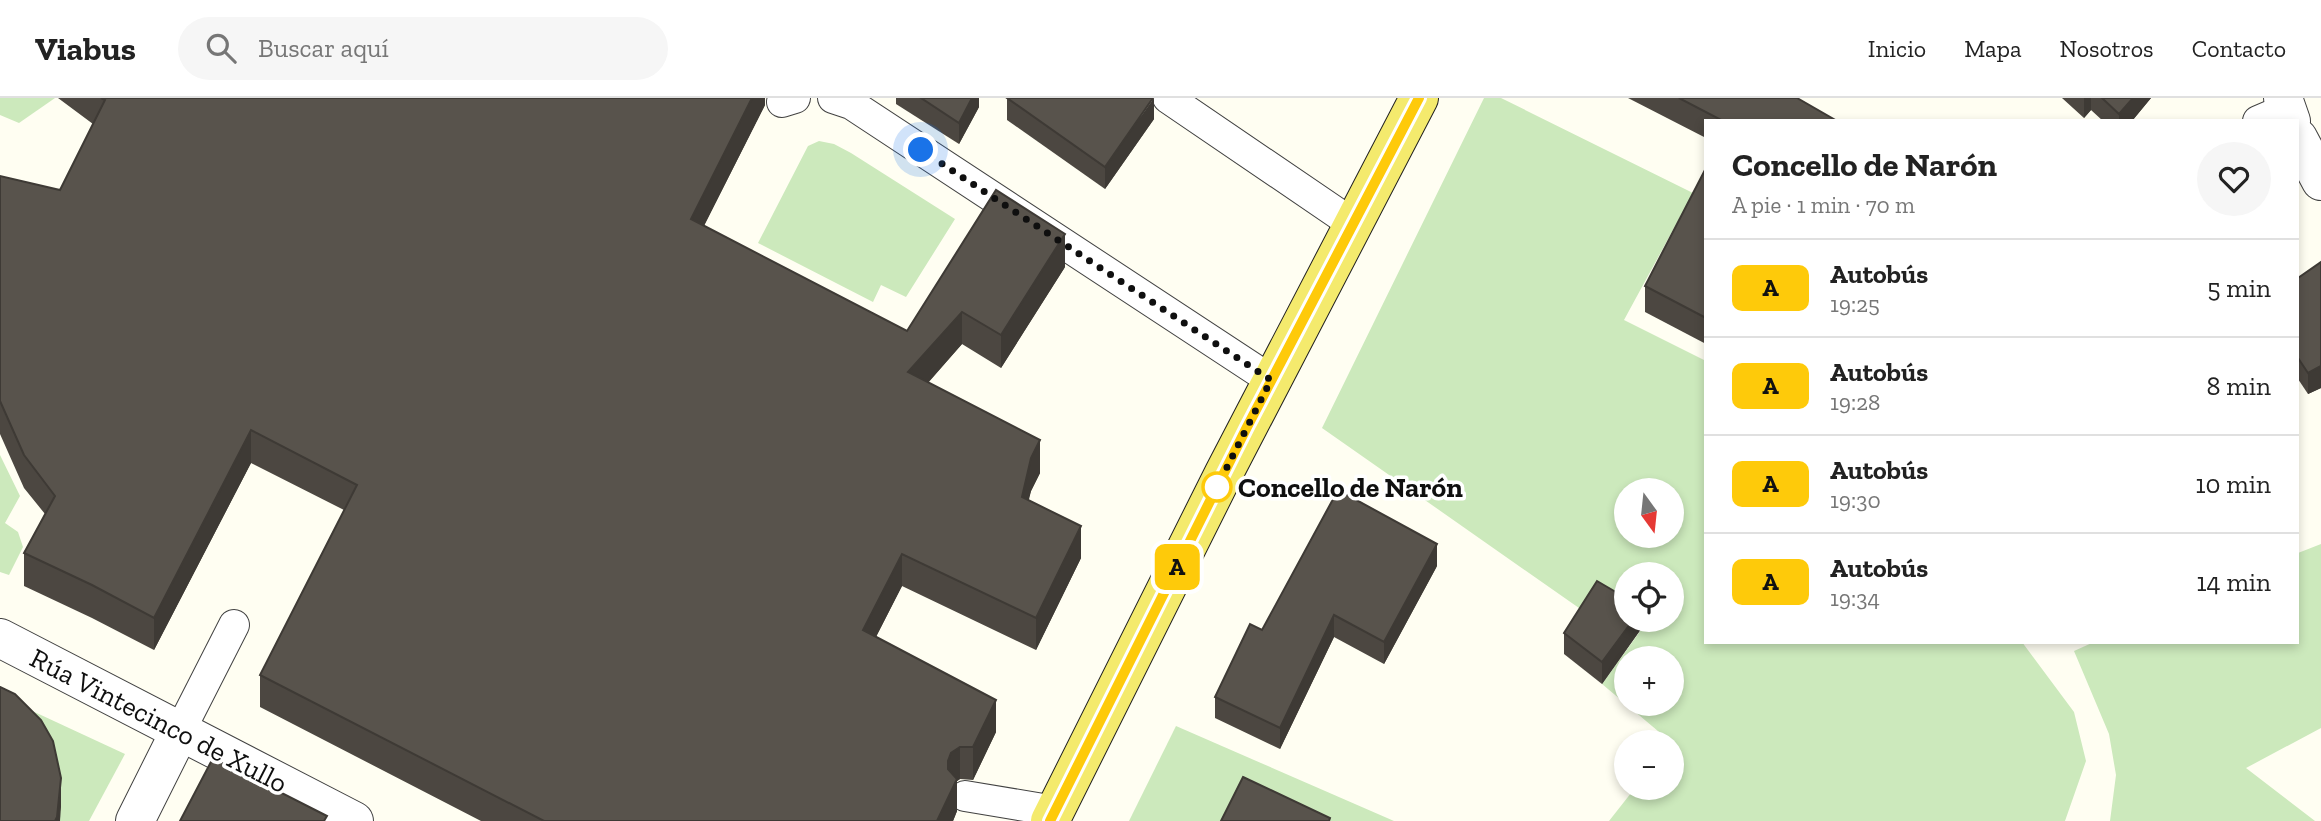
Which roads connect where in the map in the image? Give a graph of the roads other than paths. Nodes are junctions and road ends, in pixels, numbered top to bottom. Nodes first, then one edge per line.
1 (833, 98) edge
2 (1168, 98) edge
3 (1419, 98) edge
4 (2299, 144) edge
5 (2321, 181) edge
6 (1353, 224) junction
7 (1271, 380) junction
8 (234, 625) dead end
9 (0, 638) edge
10 (180, 731) junction
11 (965, 796) dead end
12 (1053, 816) edge
13 (135, 821) edge
14 (355, 821) edge

1 - 7 lane
2 - 6 lane
3 - 6 main road
4 - 5 street
6 - 7 main road
7 - 12 main road
8 - 10 lane
9 - 10 street, Rúa Vintecinco de Xullo
10 - 13 street
10 - 14 street, Rúa Vintecinco de Xullo
11 - 12 lane

